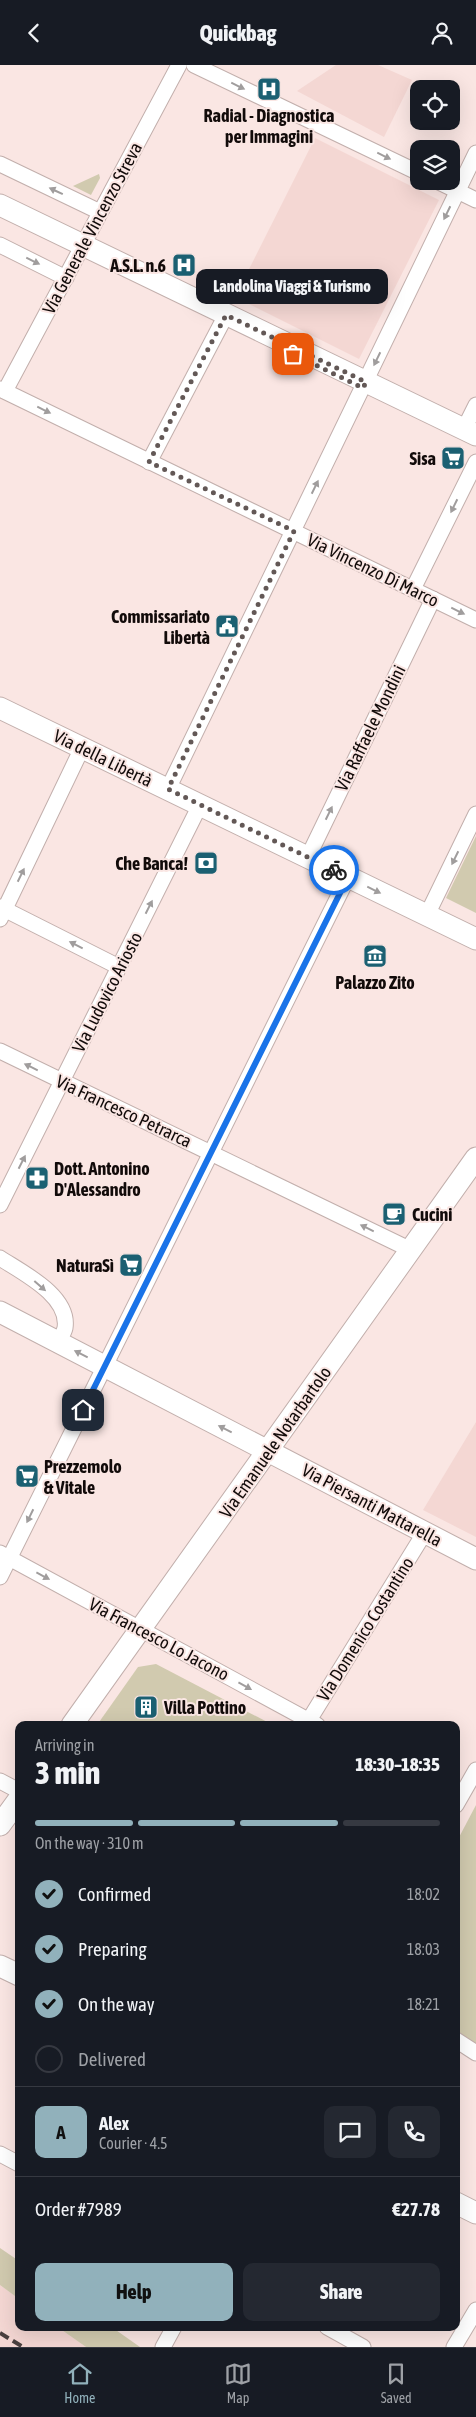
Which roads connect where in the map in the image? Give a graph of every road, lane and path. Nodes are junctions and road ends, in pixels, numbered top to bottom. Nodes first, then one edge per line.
1 (180, 65) edge
2 (194, 65) edge
3 (476, 153) edge
4 (0, 164) edge
5 (410, 169) edge
6 (457, 191) junction
7 (476, 201) edge
8 (0, 205) edge
9 (100, 212) junction
10 (0, 213) edge
11 (0, 245) edge
12 (81, 249) junction
13 (66, 278) junction
14 (225, 318) junction
15 (364, 385) junction
16 (3, 390) edge
17 (476, 405) edge
18 (472, 436) edge
19 (149, 462) junction
20 (476, 462) edge
21 (294, 531) junction
22 (413, 589) junction
23 (433, 599) junction
24 (476, 620) edge
25 (0, 708) edge
26 (82, 748) junction
27 (168, 789) junction
28 (200, 805) junction
29 (476, 814) edge
30 (308, 857) junction
31 (348, 877) junction
32 (2, 912) edge
33 (427, 915) junction
34 (476, 939) edge
35 (119, 967) junction
36 (0, 1051) edge
37 (62, 1081) junction
38 (210, 1152) junction
39 (476, 1158) edge
40 (0, 1205) edge
41 (411, 1250) junction
42 (0, 1259) edge
43 (0, 1312) edge
44 (58, 1342) junction
45 (105, 1366) junction
46 (269, 1451) junction
47 (425, 1532) junction
48 (5, 1556) edge
49 (476, 1559) edge
50 (0, 1577) edge
51 (141, 1629) junction
52 (75, 1721) edge
53 (307, 1721) edge
54 (312, 1721) edge
55 (476, 1770) edge
56 (0, 1781) edge
57 (15, 1789) edge
58 (460, 1798) edge
59 (15, 1804) edge
60 (0, 1825) edge
61 (0, 1966) edge
62 (15, 1973) edge
63 (460, 2043) edge
64 (476, 2053) edge
65 (0, 2154) edge
66 (15, 2161) edge
67 (460, 2205) edge
68 (476, 2213) edge
69 (476, 2311) edge
70 (172, 2331) edge
71 (334, 2331) edge
72 (163, 2347) edge
73 (363, 2347) edge
74 (454, 2347) edge

1 - 9 street, Via Generale Vincenzo Streva
2 -> 5 street
3 - 6 street
9 -> 4 street
6 - 7 street
6 -> 15 street
8 - 12 street
9 - 12 street, Via Generale Vincenzo Streva
10 - 12 street
11 -> 13 street
12 - 13 street, Via Generale Vincenzo Streva
12 - 14 street
13 - 16 street, Via Generale Vincenzo Streva
14 - 15 street
14 - 19 street
15 - 18 street
21 -> 15 street
16 -> 19 street, Via Vincenzo Di Marco
17 - 18 street
19 - 21 street, Via Vincenzo Di Marco
20 -> 22 street
21 - 22 street, Via Vincenzo Di Marco
21 - 27 street
22 - 23 street, Via Vincenzo Di Marco
23 -> 24 street, Via Vincenzo Di Marco
30 -> 23 street, Via Raffaele Mondini
25 - 26 street, Via della Libertà
26 - 27 street, Via della Libertà
32 -> 26 street
27 - 28 street, Via della Libertà
28 - 30 street, Via della Libertà
35 -> 28 street, Via Ludovico Ariosto
29 -> 33 street
30 - 31 street, Via della Libertà
31 -> 33 street, Via della Libertà
31 - 38 street
35 -> 32 street
33 - 34 street, Via della Libertà
35 - 37 street, Via Ludovico Ariosto
37 -> 36 street, Via Francesco Petrarca
37 - 38 street, Via Francesco Petrarca
40 -> 37 street, Via Ludovico Ariosto
41 -> 38 street, Via Francesco Petrarca
38 - 45 street
39 - 41 street, Via Emanuele Notarbartolo
41 - 46 street, Via Emanuele Notarbartolo
42 -> 44 street
43 - 44 street, Via Piersanti Mattarella
45 -> 44 street, Via Piersanti Mattarella
46 -> 45 street, Via Piersanti Mattarella
45 -> 48 street
46 - 47 street, Via Piersanti Mattarella
46 - 51 street, Via Emanuele Notarbartolo
47 - 49 street, Via Piersanti Mattarella
47 - 54 street, Via Domenico Costantino
48 - 50 street
48 -> 51 street, Via Francesco Lo Jacono
51 - 52 street, Via Emanuele Notarbartolo
51 -> 53 street, Via Francesco Lo Jacono
55 - 58 street
56 - 57 street
59 - 60 street
61 - 62 street
63 - 64 street
65 - 66 street
67 - 68 street
69 - 74 street
70 - 72 street
71 - 73 street

